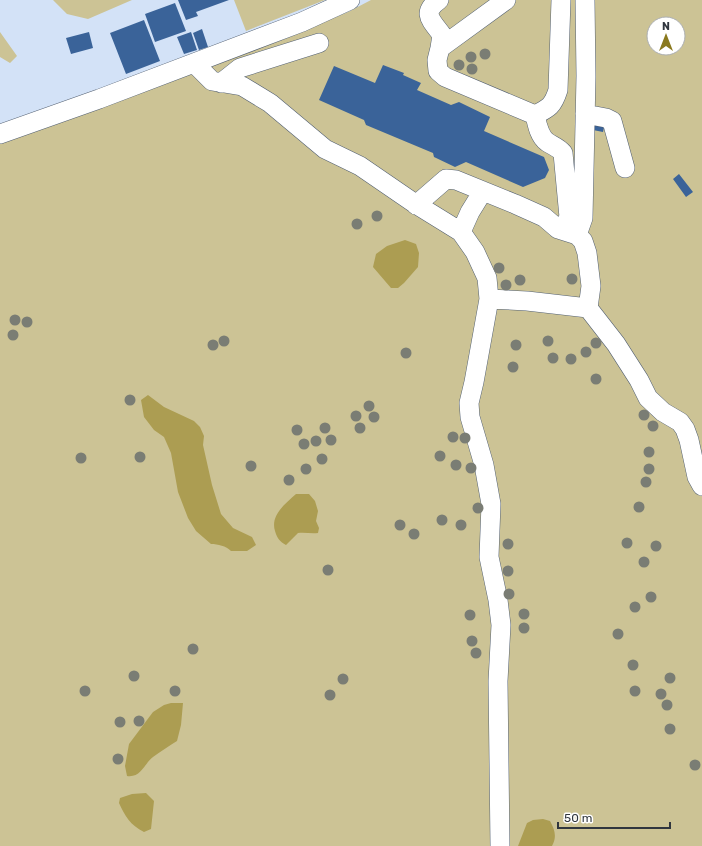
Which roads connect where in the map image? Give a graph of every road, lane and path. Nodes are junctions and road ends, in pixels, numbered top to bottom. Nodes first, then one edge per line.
1 (350, 0) edge
2 (439, 0) edge
3 (506, 0) edge
4 (561, 0) edge
5 (585, 0) edge
6 (319, 43) dead end
7 (440, 48) junction
8 (194, 63) junction
9 (221, 83) junction
10 (585, 114) junction
11 (535, 115) junction
12 (0, 134) edge
13 (625, 168) dead end
14 (483, 191) junction
15 (416, 204) junction
16 (558, 229) junction
17 (461, 232) junction
18 (577, 235) junction
19 (489, 299) junction
20 (588, 308) junction
21 (702, 486) edge
22 (500, 846) edge

1 - 8 street
2 - 7 street
3 - 7 street
4 - 11 street
5 - 10 street
6 - 9 street
7 - 11 street
8 - 9 street
8 - 12 street
9 - 15 street
10 - 13 street
10 - 18 street
11 - 16 street
14 - 15 street
14 - 16 street
14 - 17 street
15 - 17 street
16 - 18 street
17 - 19 street
18 - 20 street
19 - 20 street
19 - 22 street
20 - 21 street

